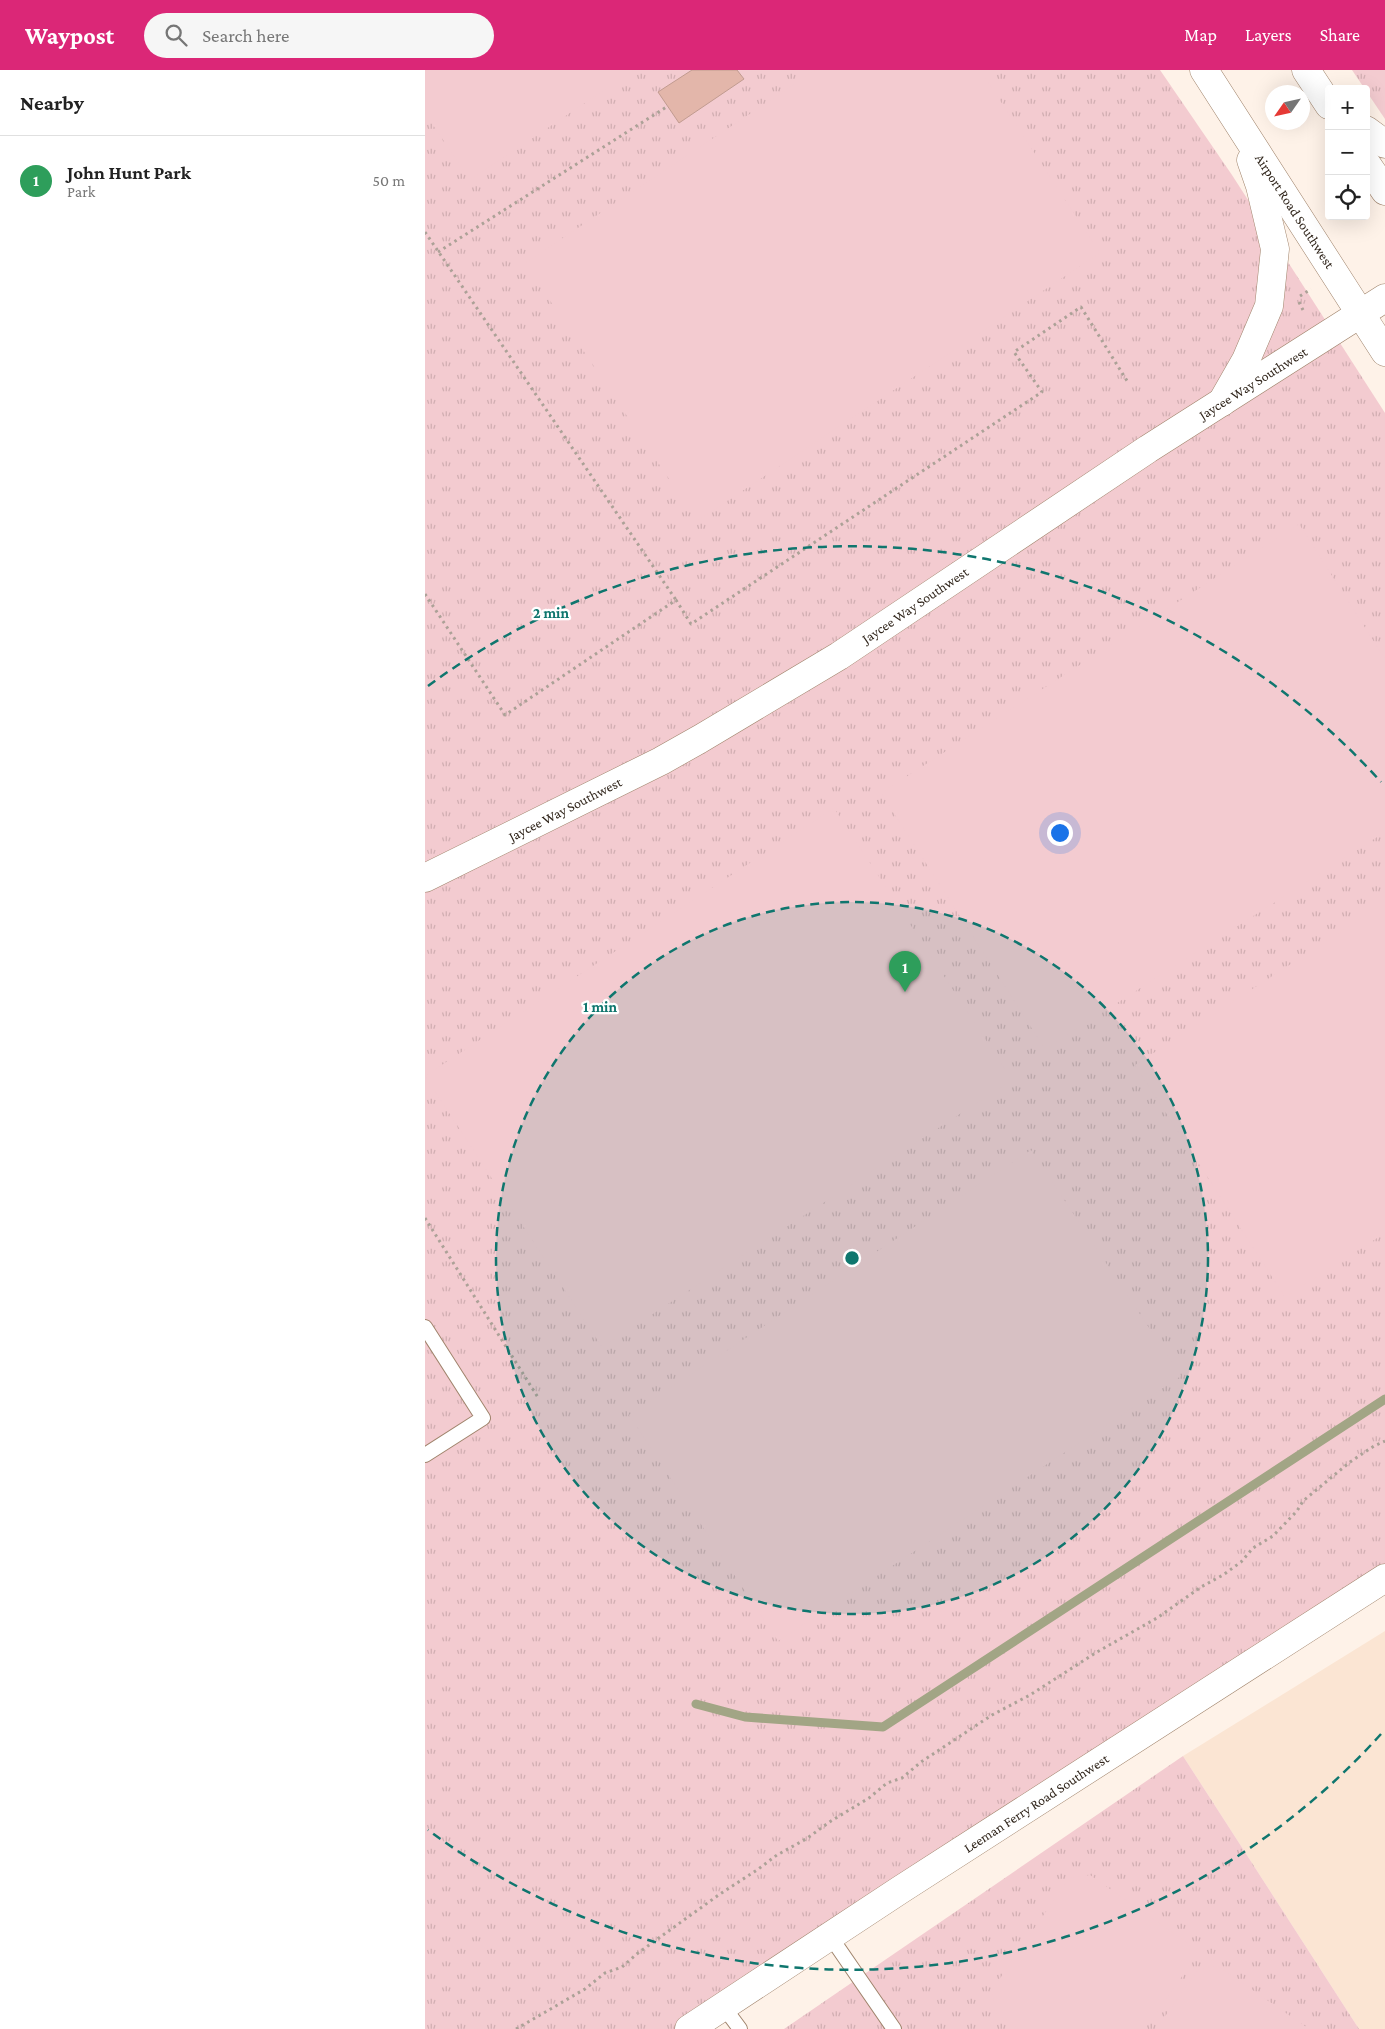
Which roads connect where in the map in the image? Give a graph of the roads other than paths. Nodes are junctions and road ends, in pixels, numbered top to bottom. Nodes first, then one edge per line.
1 (1204, 70) edge
2 (1308, 72) edge
3 (1325, 91) edge
4 (1325, 99) edge
5 (1240, 126) junction
6 (1370, 133) edge
7 (1385, 144) edge
8 (1370, 169) edge
9 (1385, 192) edge
10 (1385, 298) edge
11 (1361, 314) junction
12 (1385, 352) edge
13 (1222, 402) junction
14 (425, 878) edge
15 (425, 1327) edge
16 (425, 1455) edge
17 (1385, 1578) edge
18 (830, 1936) junction
19 (723, 2006) junction
20 (689, 2029) edge
21 (740, 2029) edge
22 (895, 2029) edge

1 - 5 street, Airport Road Southwest
2 - 3 street
2 - 4 street
5 - 11 street, Airport Road Southwest
5 - 13 street
6 - 7 street
8 - 9 street
10 - 11 street, Jaycee Way Southwest
11 - 12 street, Airport Road Southwest
11 - 13 street, Jaycee Way Southwest
13 - 14 street, Jaycee Way Southwest
15 - 16 lane
17 - 18 street, Leeman Ferry Road Southwest
18 - 19 street, Leeman Ferry Road Southwest
18 - 22 lane
19 - 20 street, Leeman Ferry Road Southwest
19 - 21 lane

